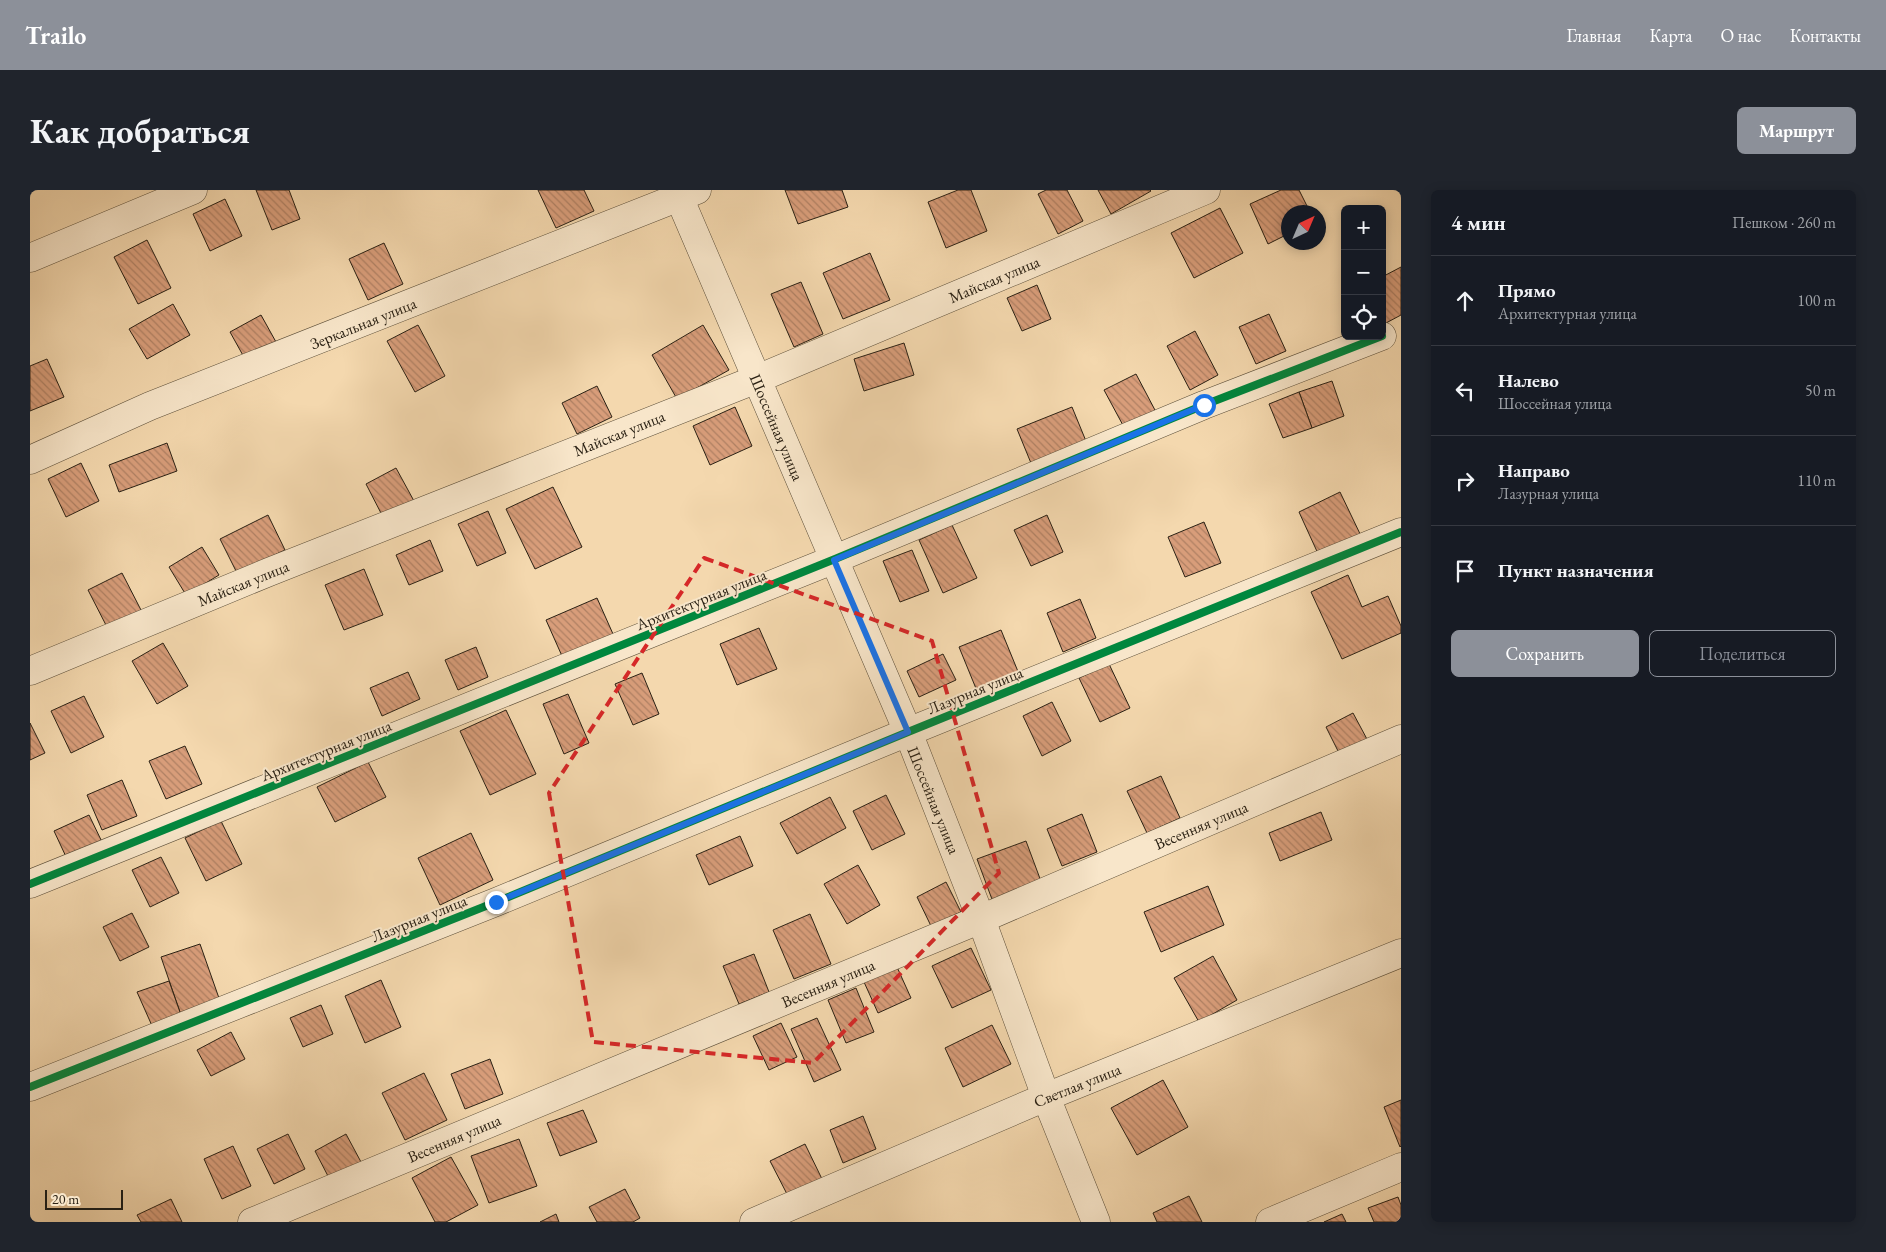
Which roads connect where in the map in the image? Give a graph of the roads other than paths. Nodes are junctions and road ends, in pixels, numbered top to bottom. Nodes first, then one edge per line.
1 (193, 190) edge
2 (1206, 190) edge
3 (684, 192) edge
4 (30, 258) edge
5 (1401, 329) edge
6 (1386, 335) edge
7 (1372, 340) edge
8 (756, 379) junction
9 (30, 460) edge
10 (1401, 532) edge
11 (834, 560) junction
12 (30, 671) edge
13 (908, 732) junction
14 (1401, 739) edge
15 (30, 884) edge
16 (982, 919) junction
17 (1401, 953) edge
18 (30, 1087) edge
19 (1046, 1097) junction
20 (1401, 1167) edge
21 (252, 1222) edge
22 (754, 1222) edge
23 (1096, 1222) edge
24 (1270, 1222) edge

1 - 4 street
2 - 8 street, Майская улица
3 - 8 street, Шоссейная улица
3 - 9 street, Зеркальная улица
5 - 6 street, Архитектурная улица
7 - 11 street, Архитектурная улица
8 - 11 street, Шоссейная улица
8 - 12 street, Майская улица
10 - 13 street, Лазурная улица
11 - 13 street, Шоссейная улица
11 - 15 street, Архитектурная улица
13 - 16 street, Шоссейная улица
13 - 18 street, Лазурная улица
14 - 16 street, Весенняя улица
16 - 19 street, Шоссейная улица
16 - 21 street, Весенняя улица
17 - 19 street, Светлая улица
19 - 22 street, Светлая улица
19 - 23 street, Шоссейная улица
20 - 24 street

